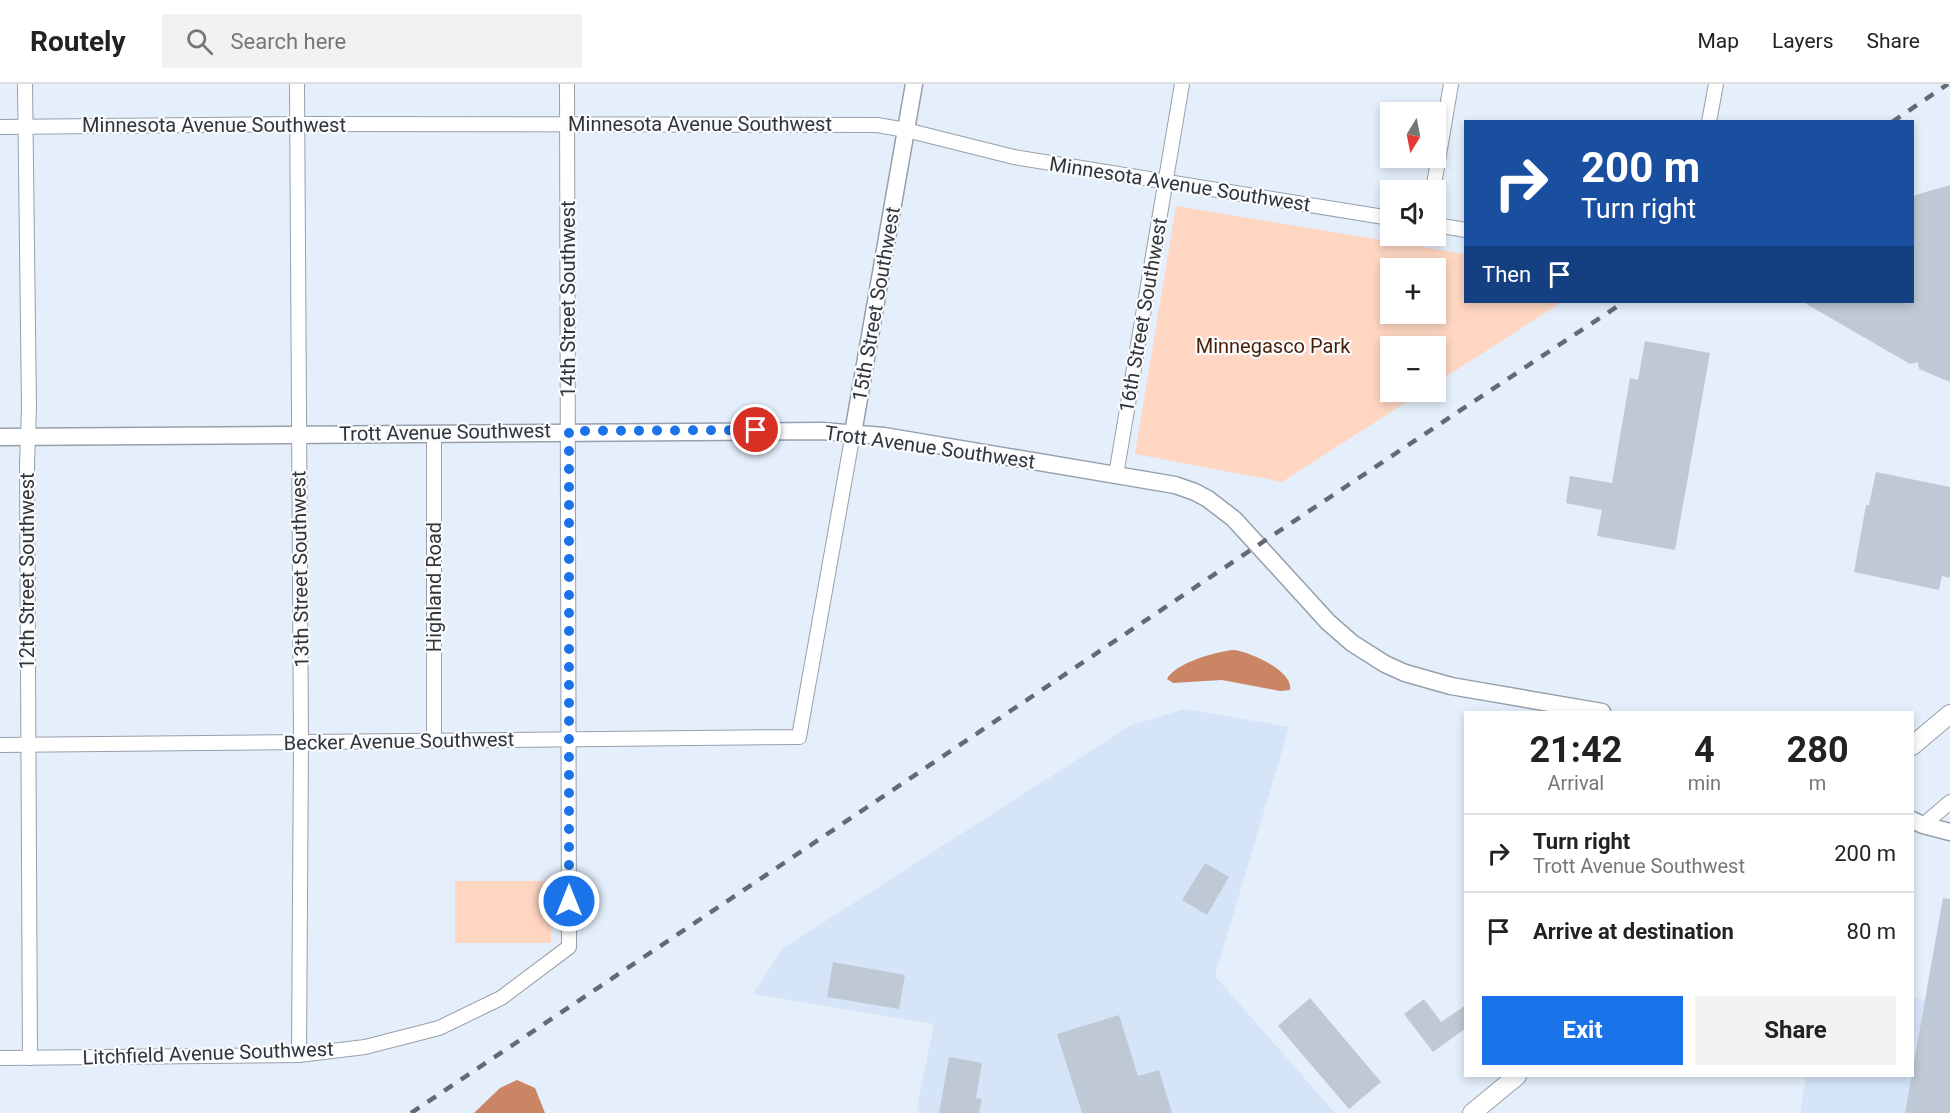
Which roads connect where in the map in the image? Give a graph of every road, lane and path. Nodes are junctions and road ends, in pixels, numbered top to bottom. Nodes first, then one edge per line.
1 (25, 84) edge
2 (297, 84) edge
3 (567, 84) edge
4 (914, 84) edge
5 (1182, 84) edge
6 (1451, 84) edge
7 (1716, 84) edge
8 (1709, 120) edge
9 (297, 124) junction
10 (567, 124) junction
11 (25, 126) junction
12 (0, 127) edge
13 (906, 130) junction
14 (1435, 180) edge
15 (1166, 183) junction
16 (1380, 216) edge
17 (1446, 227) edge
18 (1464, 230) edge
19 (569, 431) junction
20 (434, 433) junction
21 (853, 433) junction
22 (298, 434) junction
23 (0, 437) edge
24 (28, 437) junction
25 (1116, 474) junction
26 (1596, 711) edge
27 (1950, 714) edge
28 (799, 737) joint
29 (569, 739) junction
30 (434, 741) junction
31 (302, 742) junction
32 (0, 744) edge
33 (28, 744) junction
34 (1914, 744) edge
35 (1950, 802) edge
36 (1918, 822) edge
37 (1950, 832) edge
38 (569, 947) joint
39 (299, 1055) junction
40 (0, 1058) edge
41 (30, 1058) junction
42 (1516, 1077) edge
43 (1472, 1113) edge

1 - 11 street, 12th Street Southwest
2 - 9 street, 13th Street Southwest
3 - 10 street, 14th Street Southwest
4 - 13 street, 15th Street Southwest
5 - 15 street, 16th Street Southwest
6 - 14 street
7 - 8 street
9 - 10 street, Minnesota Avenue Southwest
9 - 11 street, Minnesota Avenue Southwest
9 - 22 street, 13th Street Southwest
10 - 13 street, Minnesota Avenue Southwest
10 - 19 street, 14th Street Southwest
11 - 12 street, Minnesota Avenue Southwest
11 - 24 street, 12th Street Southwest
13 - 15 street, Minnesota Avenue Southwest
13 - 21 street, 15th Street Southwest
15 - 16 street, Minnesota Avenue Southwest
15 - 25 street, 16th Street Southwest
17 - 18 street
19 - 20 street, Trott Avenue Southwest
19 - 21 street, Trott Avenue Southwest
19 - 29 street, 14th Street Southwest
20 - 22 street, Trott Avenue Southwest
20 - 30 street, Highland Road
21 - 25 street, Trott Avenue Southwest
21 - 28 street, 15th Street Southwest
22 - 24 street, Trott Avenue Southwest
22 - 31 street, 13th Street Southwest
23 - 24 street, Trott Avenue Southwest
24 - 33 street, 12th Street Southwest
25 - 26 street, Trott Avenue Southwest
27 - 34 main road
28 - 29 street, Becker Avenue Southwest
29 - 30 street, Becker Avenue Southwest
29 - 38 street, 14th Street Southwest
30 - 31 street, Becker Avenue Southwest
31 - 33 street, Becker Avenue Southwest
31 - 39 street, 13th Street Southwest
32 - 33 street, Becker Avenue Southwest
33 - 41 street, 12th Street Southwest
35 - 36 street
36 - 37 street
38 - 39 street, Litchfield Avenue Southwest
39 - 41 street, Litchfield Avenue Southwest
40 - 41 street, Litchfield Avenue Southwest
42 - 43 main road

